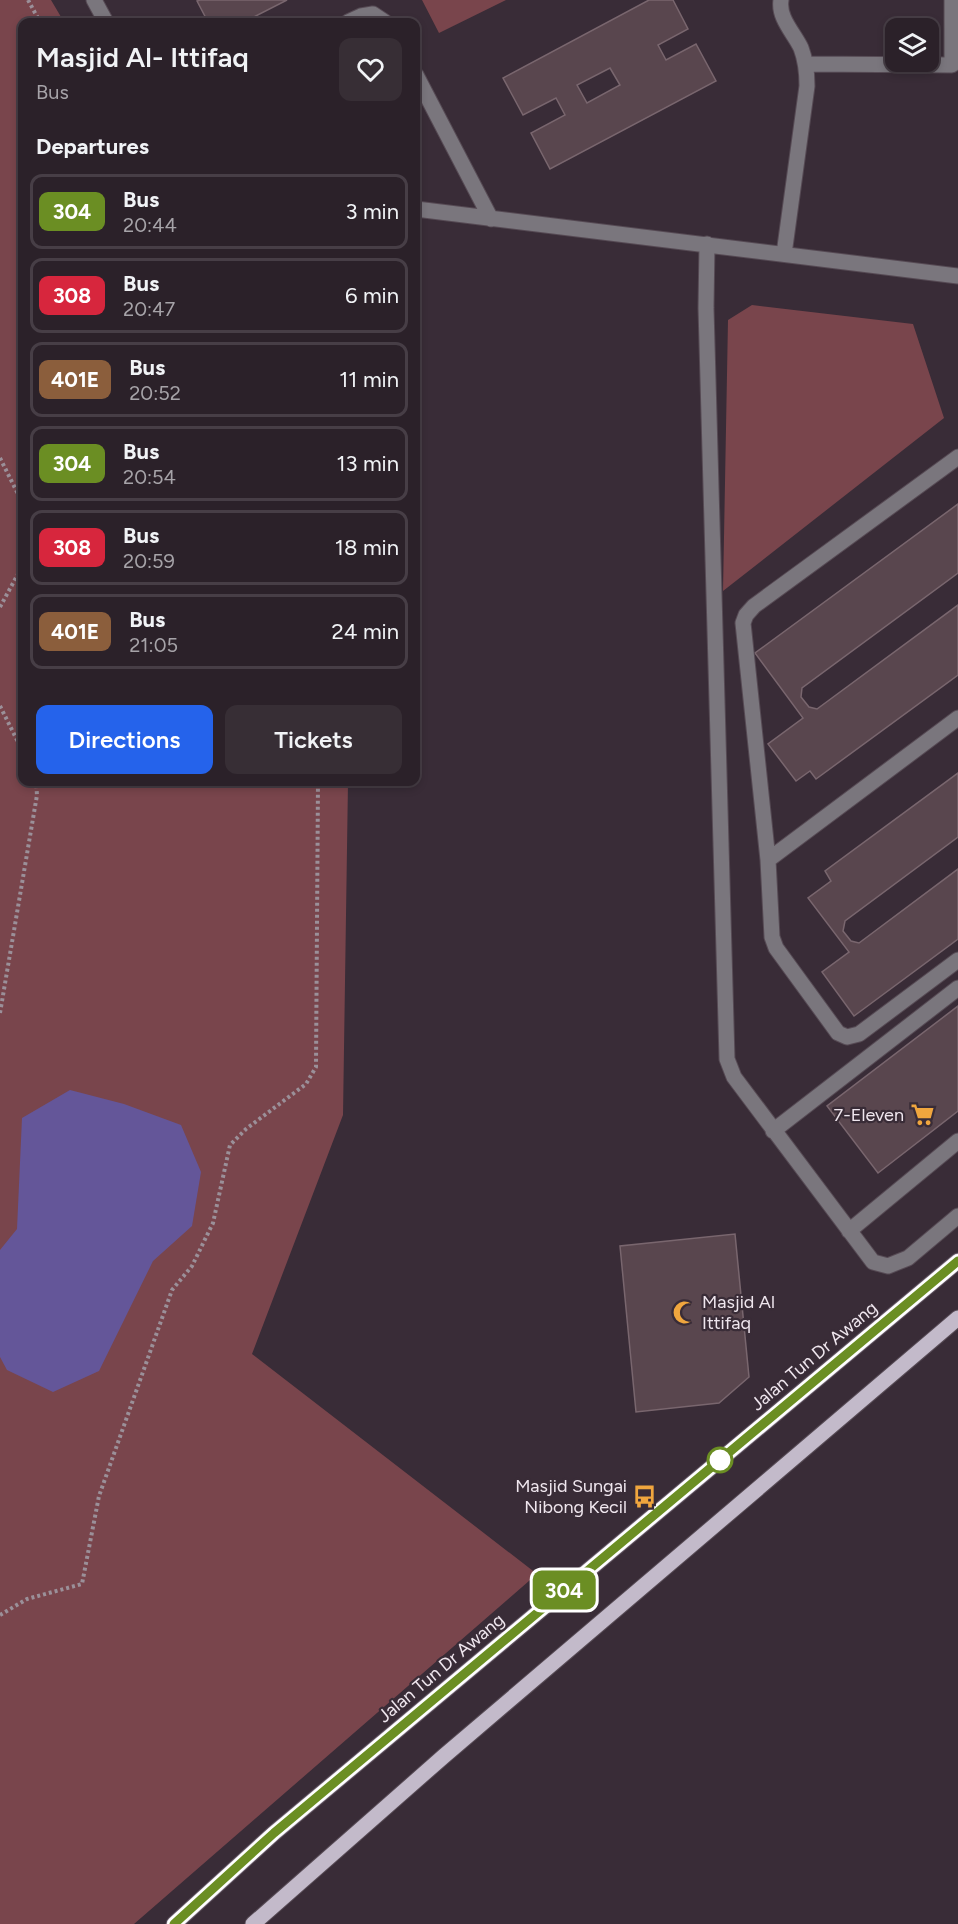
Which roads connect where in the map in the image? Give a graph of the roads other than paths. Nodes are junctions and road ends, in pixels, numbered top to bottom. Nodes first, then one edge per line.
1 (94, 0) edge
2 (781, 0) edge
3 (952, 0) edge
4 (104, 18) edge
5 (357, 18) edge
6 (378, 18) edge
7 (806, 64) junction
8 (420, 83) edge
9 (420, 210) edge
10 (491, 219) junction
11 (707, 244) junction
12 (783, 254) junction
13 (958, 276) edge
14 (958, 458) edge
15 (958, 718) edge
16 (768, 860) junction
17 (958, 960) edge
18 (958, 988) edge
19 (773, 1131) junction
20 (958, 1142) edge
21 (958, 1216) edge
22 (849, 1231) junction
23 (958, 1261) edge
24 (958, 1318) edge
25 (174, 1924) edge
26 (253, 1924) edge

1 - 4 street
2 - 7 street
3 - 7 street
5 - 6 street
7 - 12 street
8 - 10 street
9 - 10 street
10 - 11 street
11 - 12 street
11 - 19 street
12 - 13 street
14 - 16 street
15 - 16 street
16 - 17 street
18 - 19 street
19 - 22 street
20 - 22 street
21 - 22 street
23 - 25 main road, Jalan Tun Dr Awang
24 - 26 main road

